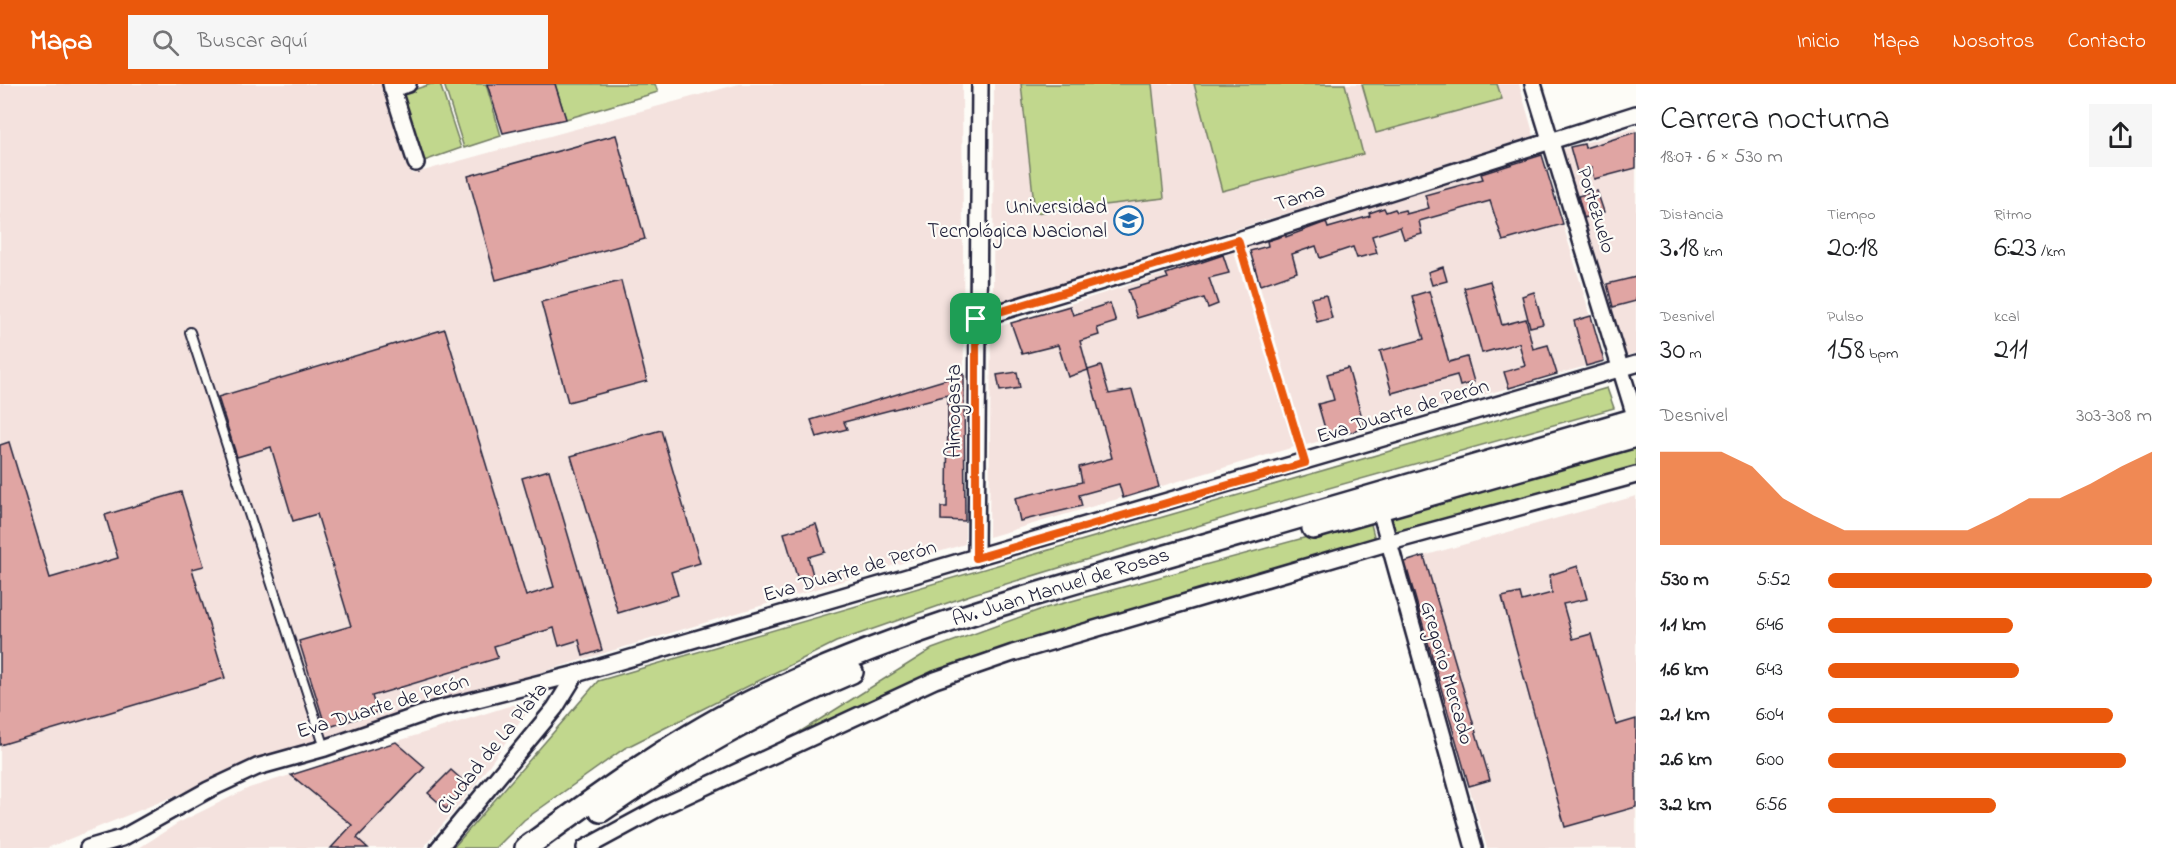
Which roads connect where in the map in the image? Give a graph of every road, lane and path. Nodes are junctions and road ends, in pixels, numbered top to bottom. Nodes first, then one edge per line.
1 (408, 84) edge
2 (980, 84) edge
3 (1533, 84) edge
4 (392, 86) edge
5 (1636, 114) edge
6 (1551, 141) junction
7 (416, 164) dead end
8 (1238, 240) junction
9 (976, 319) junction
10 (190, 332) dead end
11 (1629, 366) edge
12 (1636, 419) edge
13 (1636, 436) edge
14 (1305, 463) junction
15 (1636, 475) edge
16 (1380, 510) junction
17 (1387, 543) junction
18 (976, 558) junction
19 (576, 674) junction
20 (326, 748) junction
21 (121, 843) edge
22 (88, 848) edge
23 (439, 848) edge
24 (526, 848) edge
25 (550, 848) edge
26 (585, 848) edge
27 (1474, 848) edge

1 - 4 street
2 - 9 street, Aimogasta
3 - 6 street, Portezuelo
4 - 7 street
5 - 6 street, Tama
6 - 8 street, Tama
6 - 11 street, Portezuelo
8 - 9 street, Tama
8 - 14 path
9 - 18 street, Aimogasta
10 - 20 lane
11 - 12 street, Portezuelo
11 - 14 street, Eva Duarte de Perón
12 - 24 main road, Av. Juan Manuel de Rosas
13 - 16 main road, Av. Juan Manuel de Rosas
14 - 18 street, Eva Duarte de Perón
15 - 17 street
16 - 17 street, Gregorio Mercado
16 - 25 main road, Av. Juan Manuel de Rosas
17 - 26 street
17 - 27 street, Gregorio Mercado
18 - 19 street, Eva Duarte de Perón
19 - 20 street, Eva Duarte de Perón
19 - 23 street, Ciudad de La Plata
20 - 21 street, Eva Duarte de Perón
21 - 22 street, Eva Duarte de Perón

